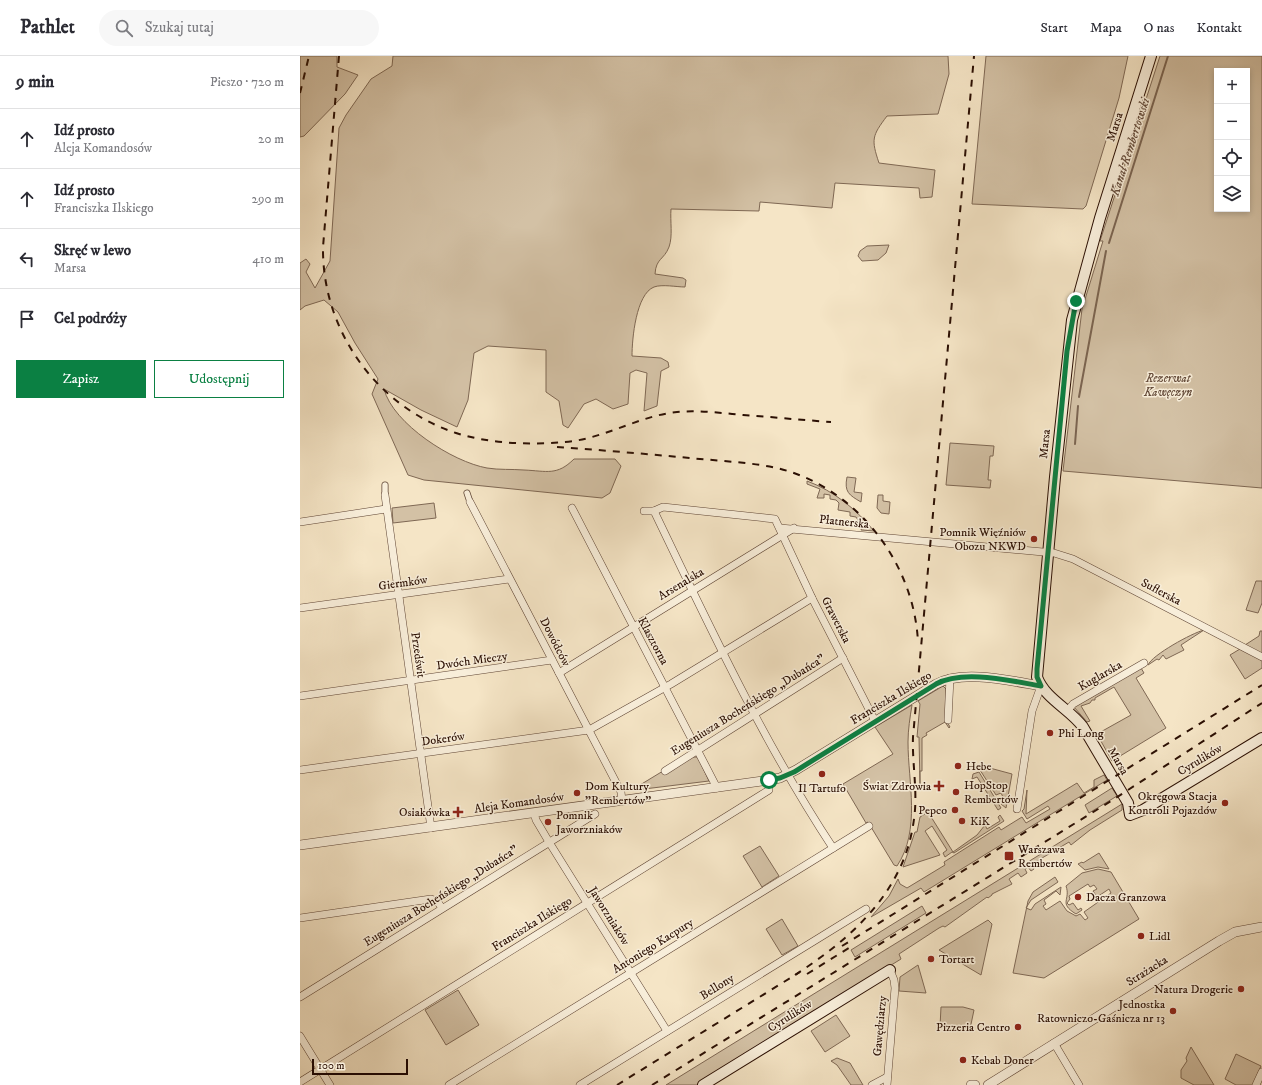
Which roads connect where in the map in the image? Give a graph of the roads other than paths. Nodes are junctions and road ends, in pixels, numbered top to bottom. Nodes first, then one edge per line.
1 (1151, 56) edge
2 (385, 485) dead end
3 (467, 493) dead end
4 (385, 495) joint
5 (470, 502) joint
6 (571, 506) dead end
7 (386, 509) junction
8 (654, 511) junction
9 (644, 512) dead end
10 (300, 522) edge
11 (780, 528) junction
12 (794, 528) junction
13 (782, 536) junction
14 (1048, 552) junction
15 (509, 579) junction
16 (693, 590) junction
17 (398, 594) junction
18 (812, 598) junction
19 (300, 608) edge
20 (634, 626) junction
21 (723, 652) junction
22 (1262, 657) edge
23 (843, 658) junction
24 (552, 660) junction
25 (1144, 663) dead end
26 (559, 673) junction
27 (950, 678) junction
28 (411, 680) junction
29 (1041, 686) junction
30 (665, 687) junction
31 (300, 696) edge
32 (1068, 710) junction
33 (755, 714) junction
34 (948, 720) dead end
35 (876, 721) junction
36 (589, 730) junction
37 (1262, 738) edge
38 (699, 750) junction
39 (421, 753) junction
40 (300, 770) edge
41 (665, 771) dead end
42 (788, 774) junction
43 (769, 780) junction
44 (717, 788) junction
45 (622, 801) junction
46 (1017, 809) dead end
47 (534, 813) junction
48 (595, 814) dead end
49 (1130, 815) joint
50 (869, 826) dead end
51 (431, 828) junction
52 (549, 842) junction
53 (300, 845) edge
54 (833, 848) junction
55 (588, 904) junction
56 (442, 908) junction
57 (866, 909) dead end
58 (300, 918) edge
59 (1262, 927) edge
60 (890, 970) joint
61 (631, 973) junction
62 (300, 996) edge
63 (667, 1031) junction
64 (300, 1036) edge
65 (1054, 1043) junction
66 (320, 1069) junction
67 (1262, 1072) edge
68 (887, 1077) junction
69 (300, 1082) edge
70 (330, 1085) edge
71 (449, 1085) edge
72 (580, 1085) edge
73 (703, 1085) edge
74 (872, 1085) edge
75 (887, 1085) edge
76 (971, 1085) edge
77 (975, 1085) edge
78 (988, 1085) edge
79 (1079, 1085) edge
80 (1256, 1085) edge

1 - 14 main road, Marsa
2 - 4 street, Przedświt
3 - 5 street, Dowódców
4 - 7 street, Przedświt
5 - 15 street, Dowódców
6 - 20 street, Klasztorna
7 - 10 street
7 - 17 street, Przedświt
8 - 9 street
8 - 11 street
8 - 16 street
11 - 12 street, Płatnerska
11 - 13 street, Grawerska
12 - 13 street, Arsenalska
12 - 14 street, Płatnerska
13 - 16 street, Arsenalska
13 - 18 street, Grawerska
14 - 22 street, Suflerska
14 - 29 main road, Marsa
15 - 17 street, Giermków
15 - 24 street, Dowódców
16 - 20 street, Arsenalska
16 - 21 street
17 - 19 street, Giermków
17 - 28 street, Przedświt
18 - 21 street
18 - 23 street, Grawerska
20 - 26 street, Arsenalska
20 - 30 street, Klasztorna
21 - 30 street
21 - 33 street
23 - 33 street, Eugeniusza Bocheńskiego „Dubańca”
23 - 35 street, Grawerska
24 - 26 street, Dowódców
24 - 28 street, Dwóch Mieczy
25 - 32 street, Kuglarska
26 - 36 street, Dowódców
27 - 29 street, Franciszka Ilskiego
27 - 34 street
27 - 35 street, Franciszka Ilskiego
28 - 31 street, Dwóch Mieczy
28 - 39 street, Przedświt
29 - 32 main road, Marsa
29 - 46 street
30 - 36 street
30 - 38 street, Klasztorna
32 - 49 main road, Marsa
33 - 38 street, Eugeniusza Bocheńskiego „Dubańca”
33 - 42 street
35 - 42 street, Franciszka Ilskiego
36 - 39 street, Dokerów
36 - 45 street, Dowódców
37 - 49 main road, Cyrulików
38 - 41 street, Eugeniusza Bocheńskiego „Dubańca”
38 - 44 street, Klasztorna
39 - 40 street, Dokerów
39 - 51 street, Przedświt
42 - 43 street, Aleja Komandosów
42 - 54 street
43 - 44 street, Aleja Komandosów
43 - 55 street, Franciszka Ilskiego
44 - 45 street, Aleja Komandosów
45 - 47 street, Aleja Komandosów
47 - 51 street, Aleja Komandosów
47 - 52 street, Jaworzniaków
48 - 52 street, Eugeniusza Bocheńskiego „Dubańca”
50 - 54 street, Antoniego Kacpury
51 - 53 street, Aleja Komandosów
52 - 55 street, Jaworzniaków
52 - 56 street, Eugeniusza Bocheńskiego „Dubańca”
54 - 61 street, Antoniego Kacpury
55 - 61 street, Jaworzniaków
55 - 66 street, Franciszka Ilskiego
56 - 58 street
56 - 62 street, Eugeniusza Bocheńskiego „Dubańca”
57 - 63 street, Bellony
59 - 65 street, Strażacka
60 - 68 street, Gawędziarzy
60 - 73 main road, Cyrulików
61 - 63 street, Jaworzniaków
61 - 71 street, Antoniego Kacpury
63 - 72 street, Bellony
64 - 66 street
65 - 78 street, Strażacka
65 - 79 street
66 - 69 street, Franciszka Ilskiego
66 - 70 street
67 - 80 street
68 - 74 street
68 - 75 street, Gawędziarzy
76 - 77 street

